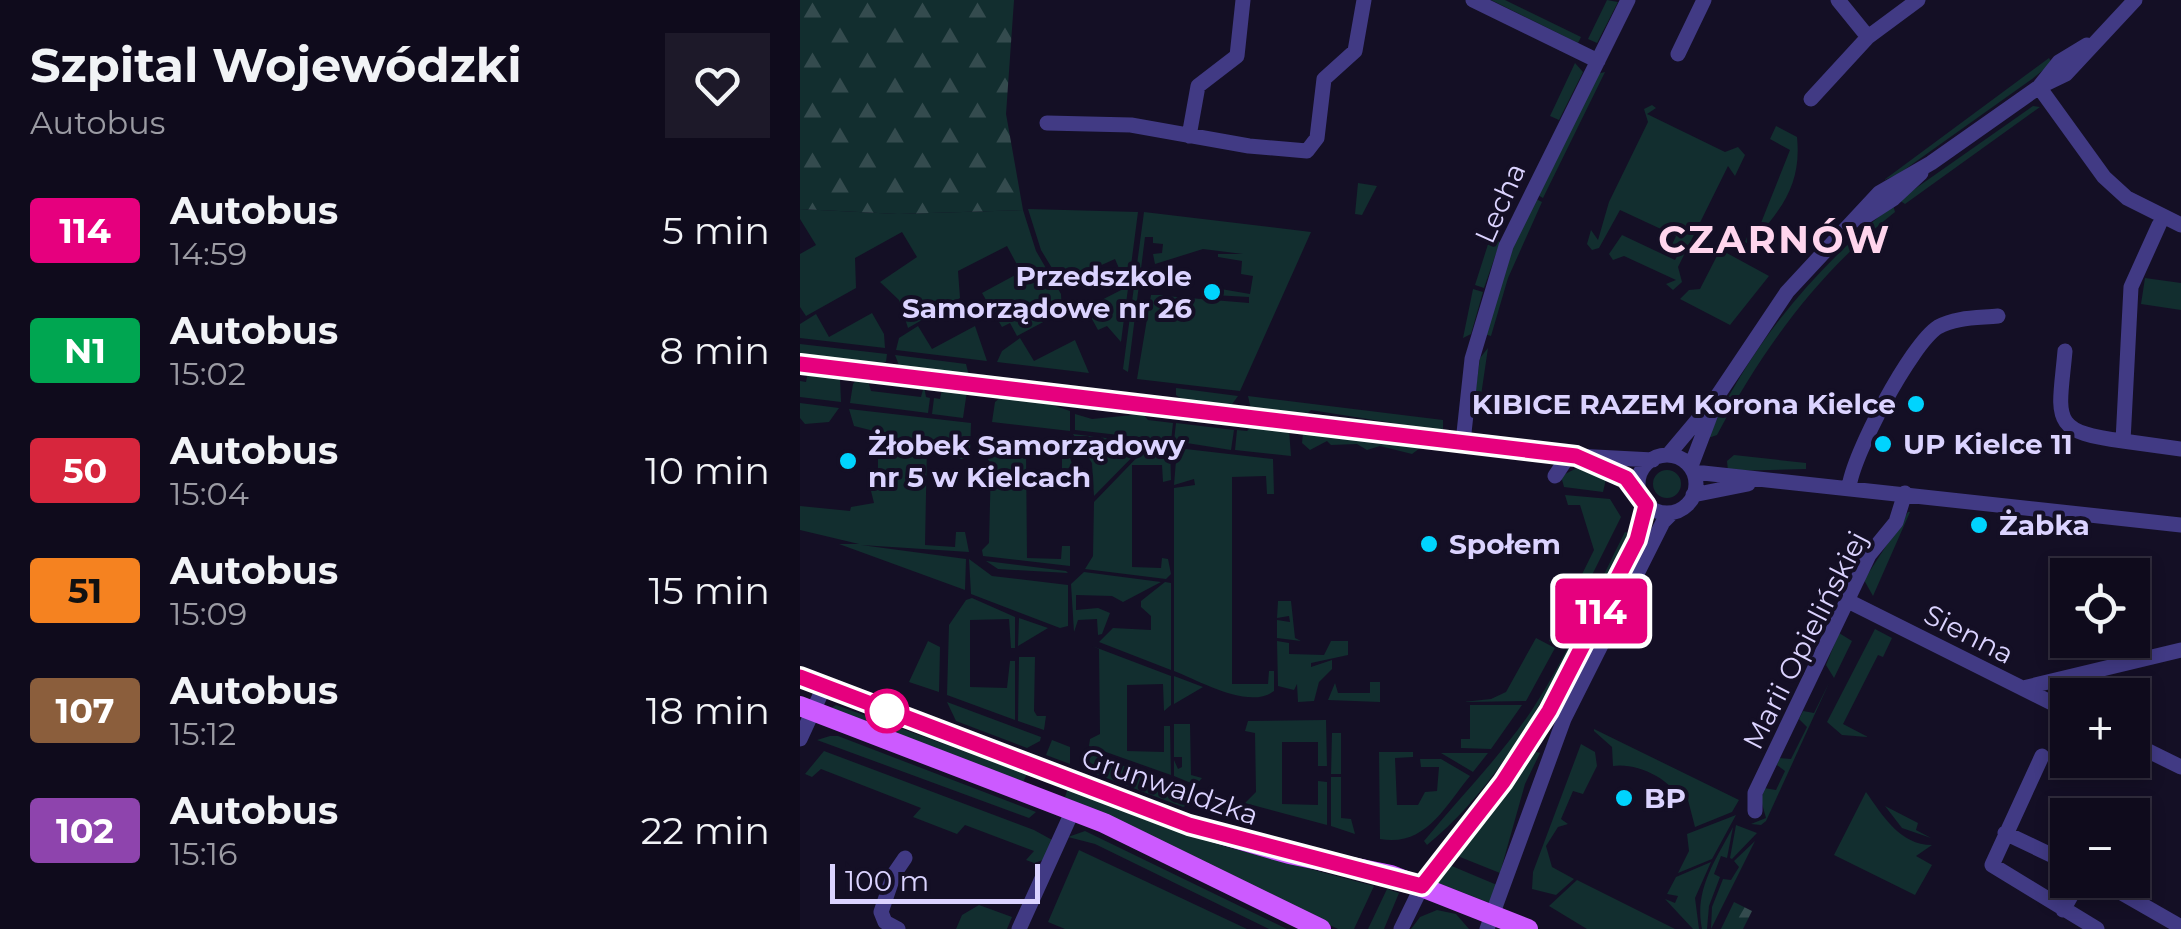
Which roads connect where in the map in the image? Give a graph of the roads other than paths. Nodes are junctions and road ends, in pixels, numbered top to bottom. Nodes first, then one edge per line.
1 (1242, 0) edge
2 (1364, 0) edge
3 (1474, 0) edge
4 (1628, 0) edge
5 (1704, 0) edge
6 (1838, 0) edge
7 (1918, 0) edge
8 (2136, 0) edge
9 (1868, 37) junction
10 (1678, 54) dead end
11 (1598, 61) junction
12 (2038, 87) junction
13 (1811, 99) dead end
14 (1047, 122) dead end
15 (1189, 136) junction
16 (2159, 225) dead end
17 (2181, 225) edge
18 (1998, 316) dead end
19 (2064, 351) dead end
20 (800, 364) edge
21 (1716, 398) junction
22 (1463, 442) junction
23 (2123, 442) junction
24 (2181, 449) edge
25 (1573, 455) junction
26 (1660, 458) junction
27 (1693, 469) junction
28 (1555, 476) dead end
29 (1762, 482) junction
30 (1849, 488) junction
31 (1906, 493) junction
32 (1693, 494) junction
33 (1642, 498) junction
34 (1672, 514) junction
35 (2181, 526) edge
36 (1848, 600) junction
37 (2181, 650) edge
38 (800, 677) edge
39 (824, 687) junction
40 (2024, 688) junction
41 (2050, 702) edge
42 (807, 708) edge
43 (800, 740) edge
44 (2150, 752) edge
45 (2042, 756) dead end
46 (2181, 767) edge
47 (1036, 768) junction
48 (1025, 792) junction
49 (1073, 810) junction
50 (1755, 812) dead end
51 (2005, 834) junction
52 (2050, 855) edge
53 (905, 858) dead end
54 (1422, 886) junction
55 (2070, 898) edge
56 (2130, 898) edge
57 (2063, 910) junction
58 (1490, 922) edge
59 (2181, 927) edge
60 (898, 929) edge
61 (1020, 929) edge
62 (1321, 929) edge
63 (1401, 929) edge
64 (1528, 929) edge
65 (2097, 929) edge

1 - 15 street
2 - 15 street
3 - 11 street
4 - 11 street, Lecha
5 - 10 street
6 - 9 street
7 - 9 street
8 - 12 street
9 - 13 street
11 - 22 street, Lecha
12 - 17 street
12 - 21 street
14 - 15 street
16 - 23 street
18 - 30 street
19 - 23 street
20 - 22 street
21 - 26 street
21 - 27 street
22 - 25 street
23 - 24 street
25 - 26 street
25 - 28 street
25 - 33 street
26 - 27 street
26 - 33 street
27 - 29 street
27 - 32 street
29 - 30 street
29 - 32 street
30 - 31 street
31 - 35 street
31 - 36 street, Marii Opielińskiej
32 - 34 street
33 - 34 street
33 - 54 street
34 - 58 street
36 - 40 street, Sienna
36 - 50 street, Marii Opielińskiej
37 - 40 street
38 - 39 main road, Grunwaldzka
39 - 42 street
39 - 47 main road, Grunwaldzka
40 - 41 street, Sienna
42 - 43 street
42 - 48 main road, Grunwaldzka
44 - 46 street
45 - 51 street
47 - 48 main road
47 - 54 main road, Grunwaldzka
48 - 49 main road, Grunwaldzka
49 - 61 street
49 - 62 main road, Grunwaldzka
51 - 52 street
51 - 57 street
53 - 60 street
54 - 58 main road, Grunwaldzka
54 - 63 street
55 - 57 street
56 - 59 street
57 - 65 street
58 - 64 main road, Grunwaldzka

